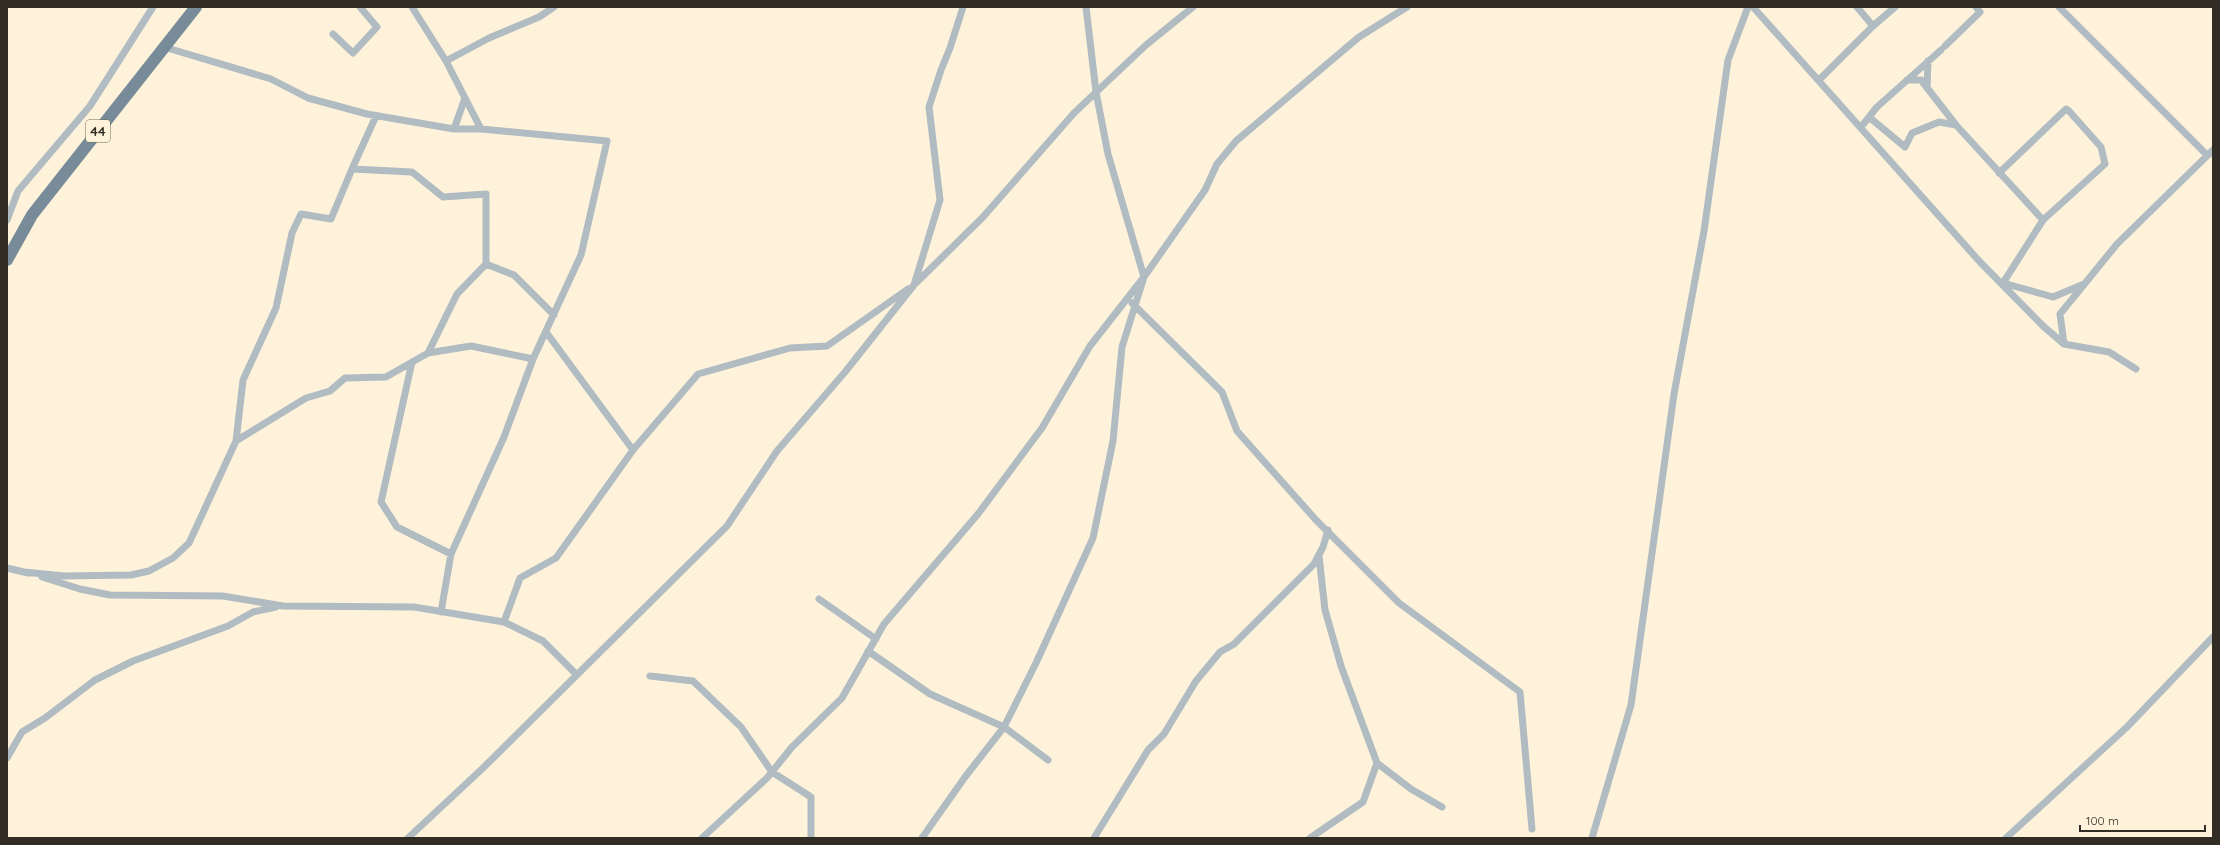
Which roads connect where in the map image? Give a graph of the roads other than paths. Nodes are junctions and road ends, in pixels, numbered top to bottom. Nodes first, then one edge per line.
1 (152, 7) edge
2 (196, 7) edge
3 (360, 7) edge
4 (412, 7) edge
5 (554, 7) edge
6 (962, 7) edge
7 (1086, 7) edge
8 (1193, 7) edge
9 (1407, 7) edge
10 (1748, 7) edge
11 (1753, 7) edge
12 (1857, 7) edge
13 (1896, 7) edge
14 (1976, 7) edge
15 (2059, 7) edge
16 (1873, 26) junction
17 (333, 34) dead end
18 (164, 48) junction
19 (446, 61) junction
20 (1928, 61) junction
21 (1819, 80) junction
22 (1908, 80) junction
23 (1927, 88) junction
24 (1096, 92) junction
25 (465, 98) junction
26 (376, 116) junction
27 (1869, 117) junction
28 (1956, 124) junction
29 (1861, 127) junction
30 (454, 129) junction
31 (481, 129) junction
32 (2213, 150) edge
33 (2207, 155) junction
34 (352, 169) junction
35 (1999, 173) junction
36 (7, 220) edge
37 (2043, 220) junction
38 (7, 260) edge
39 (486, 264) junction
40 (1144, 277) junction
41 (2003, 283) junction
42 (914, 284) junction
43 (2084, 284) junction
44 (1128, 299) junction
45 (1135, 306) junction
46 (554, 315) junction
47 (546, 332) junction
48 (2064, 344) junction
49 (428, 353) junction
50 (534, 360) junction
51 (412, 362) junction
52 (2136, 369) dead end
53 (236, 441) junction
54 (633, 450) junction
55 (1328, 530) junction
56 (451, 554) junction
57 (1319, 556) junction
58 (7, 568) edge
59 (24, 572) junction
60 (819, 599) dead end
61 (283, 606) junction
62 (441, 612) junction
63 (504, 622) junction
64 (2213, 637) edge
65 (876, 638) junction
66 (868, 652) junction
67 (576, 674) junction
68 (650, 676) dead end
69 (1004, 727) junction
70 (7, 758) edge
71 (1048, 760) dead end
72 (1377, 763) junction
73 (772, 772) junction
74 (1442, 807) dead end
75 (1532, 829) dead end
76 (408, 838) edge
77 (702, 838) edge
78 (812, 838) edge
79 (922, 838) edge
80 (1094, 838) edge
81 (1310, 838) edge
82 (1592, 838) edge
83 (2006, 838) edge

1 - 36 street, 44
2 - 18 main road, 44
3 - 17 street
4 - 19 street
5 - 19 street
6 - 42 street
7 - 24 street
8 - 24 street
9 - 40 street
10 - 82 street
11 - 21 street
12 - 16 street
13 - 16 street
14 - 20 street
15 - 33 street
16 - 21 street
18 - 26 street
18 - 38 main road, 44
19 - 25 street
20 - 22 street
20 - 23 street
21 - 29 street
22 - 23 street
22 - 27 street
23 - 28 street
24 - 40 street
24 - 42 street
25 - 30 street
25 - 31 street
26 - 30 street
26 - 34 street
27 - 28 street
27 - 29 street
28 - 35 street
29 - 41 street
30 - 31 street
31 - 46 street
32 - 33 street
33 - 43 street
34 - 39 street
34 - 53 street
35 - 37 street
35 - 37 street
37 - 41 street
39 - 46 street
39 - 49 street
40 - 44 street
40 - 45 street
41 - 43 street
41 - 48 street
42 - 54 street
42 - 67 street
43 - 48 street
44 - 45 street
44 - 65 street
45 - 55 street
45 - 69 street
46 - 47 street
47 - 50 street
47 - 54 street
48 - 52 street
49 - 50 street
49 - 51 street
50 - 56 street
51 - 53 street
51 - 56 street
53 - 59 street
54 - 63 street
55 - 57 street
55 - 75 street
56 - 62 street
57 - 72 street
57 - 80 street
58 - 59 street
59 - 61 street
60 - 65 street
61 - 62 street
61 - 70 street
62 - 63 street
63 - 67 street
64 - 83 street
65 - 66 street
66 - 69 street
66 - 73 street
67 - 76 street
68 - 73 street
69 - 71 street
69 - 79 street
72 - 74 street
72 - 81 street
73 - 77 street
73 - 78 street

